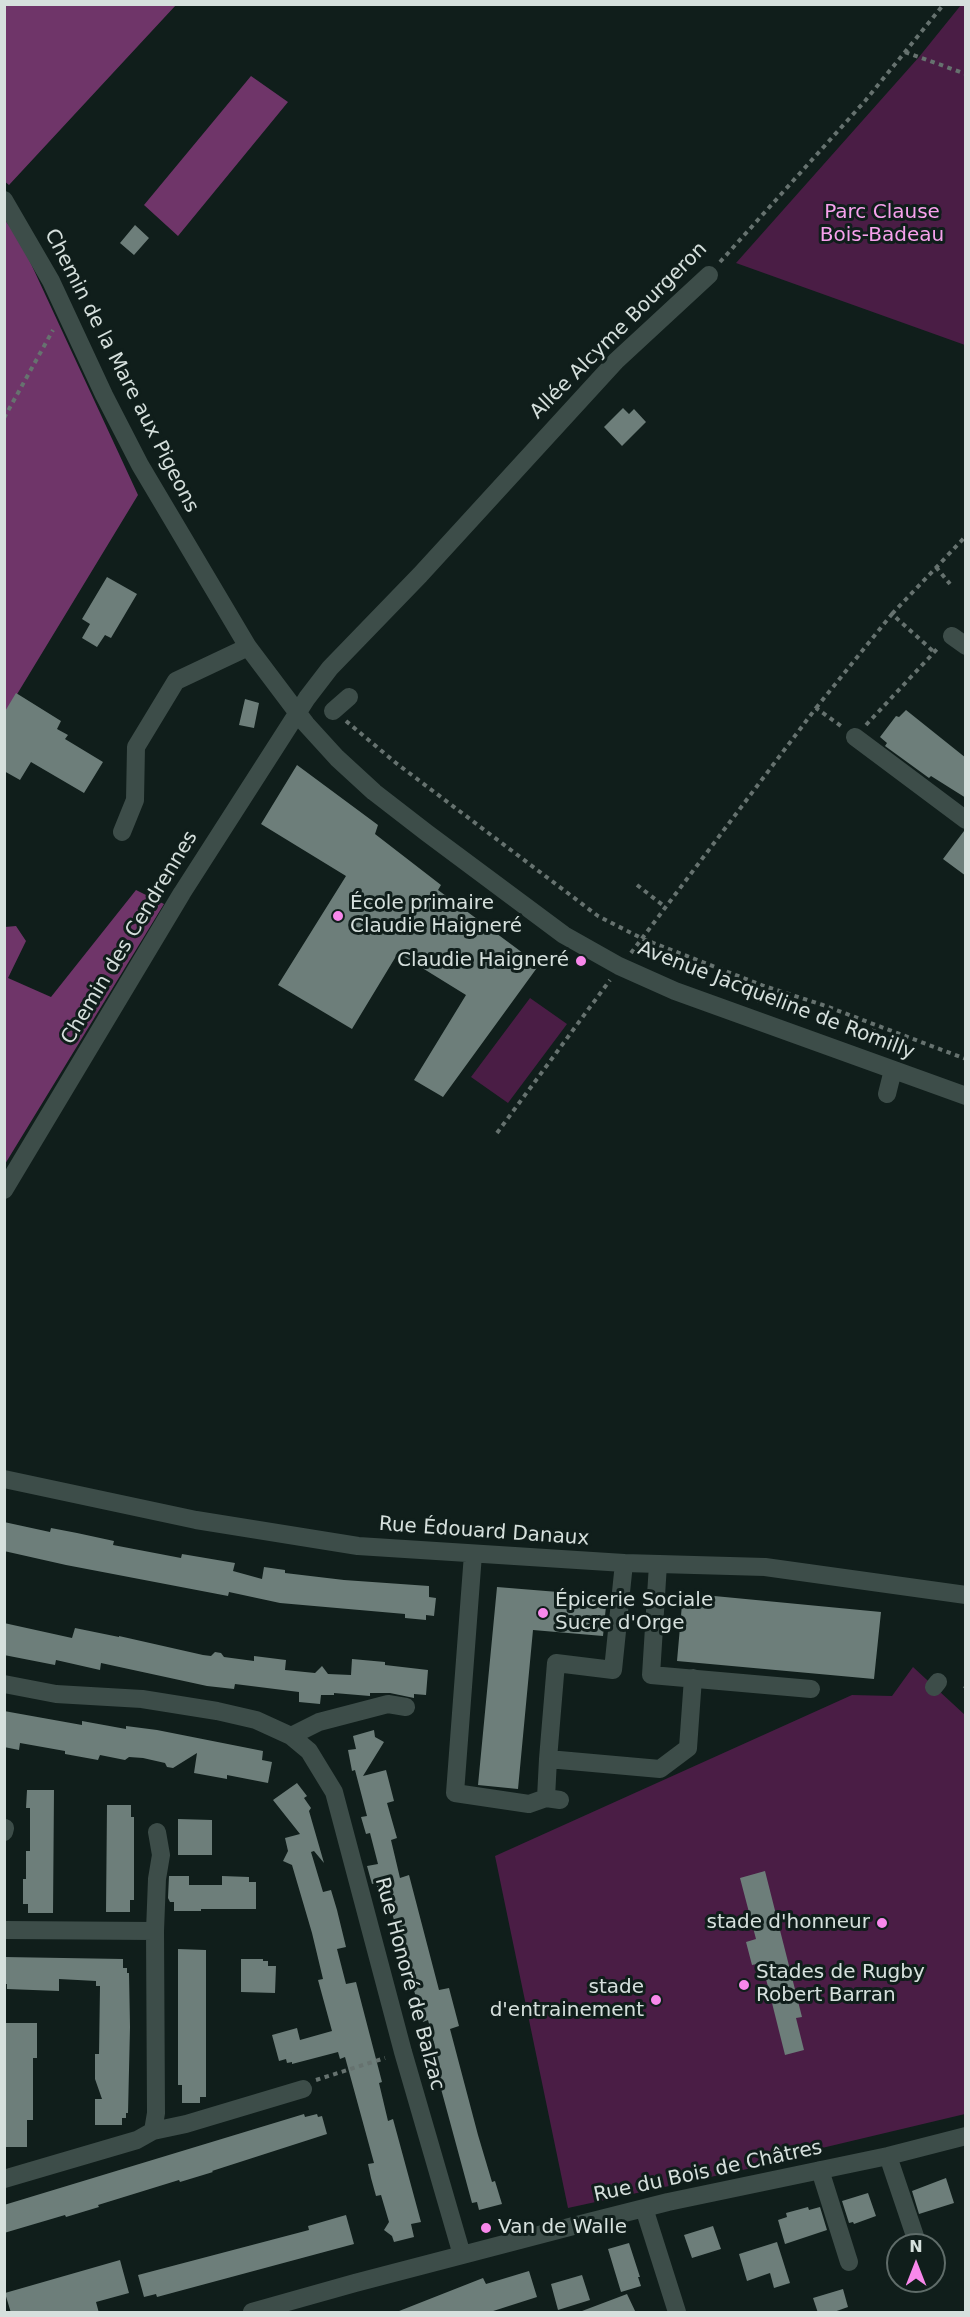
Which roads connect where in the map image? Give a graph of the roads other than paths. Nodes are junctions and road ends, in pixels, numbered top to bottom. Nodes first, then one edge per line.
1 (4, 200) edge
2 (709, 275) road end
3 (248, 646) junction
4 (349, 697) dead end
5 (333, 711) road end
6 (299, 712) junction
7 (855, 737) road end
8 (966, 820) edge
9 (122, 832) dead end
10 (893, 1070) junction
11 (887, 1094) dead end
12 (966, 1096) edge
13 (4, 1191) edge
14 (4, 1479) edge
15 (473, 1554) junction
16 (624, 1563) junction
17 (658, 1564) junction
18 (966, 1595) edge
19 (693, 1678) junction
20 (4, 1684) edge
21 (811, 1689) dead end
22 (406, 1707) dead end
23 (291, 1736) junction
24 (548, 1759) junction
25 (4, 1828) edge
26 (4, 1832) edge
27 (157, 1833) dead end
28 (4, 1930) edge
29 (155, 1931) junction
30 (303, 2089) road end
31 (153, 2131) junction
32 (966, 2136) edge
33 (888, 2156) junction
34 (820, 2170) junction
35 (4, 2179) edge
36 (644, 2208) junction
37 (914, 2233) edge
38 (462, 2255) junction
39 (849, 2262) dead end
40 (252, 2313) edge
41 (677, 2313) edge

1 - 3 street, Chemin de la Mare aux Pigeons
2 - 6 street, Allée Alcyme Bourgeron
3 - 6 street, Chemin de la Mare aux Pigeons
3 - 9 street
4 - 5 street
6 - 10 street, Avenue Jacqueline de Romilly
6 - 13 street, Chemin des Cendrennes
7 - 8 street
10 - 11 street
10 - 12 street, Avenue Jacqueline de Romilly
14 - 15 street, Rue Édouard Danaux
15 - 16 street, Rue Édouard Danaux
15 - 24 street
16 - 17 street, Rue Édouard Danaux
16 - 24 street
17 - 18 street, Rue Édouard Danaux
17 - 19 street
19 - 21 street
19 - 24 street
20 - 23 street, Rue Honoré de Balzac
22 - 23 street
23 - 38 street, Rue Honoré de Balzac
25 - 26 street
27 - 29 street
28 - 29 street
29 - 31 street
30 - 31 street
31 - 35 street
32 - 33 street, Rue du Bois de Châtres
33 - 34 street, Rue du Bois de Châtres
33 - 37 street
34 - 36 street, Rue du Bois de Châtres
34 - 39 street
36 - 38 street, Rue du Bois de Châtres
36 - 41 street
38 - 40 street, Rue du Bois de Châtres

